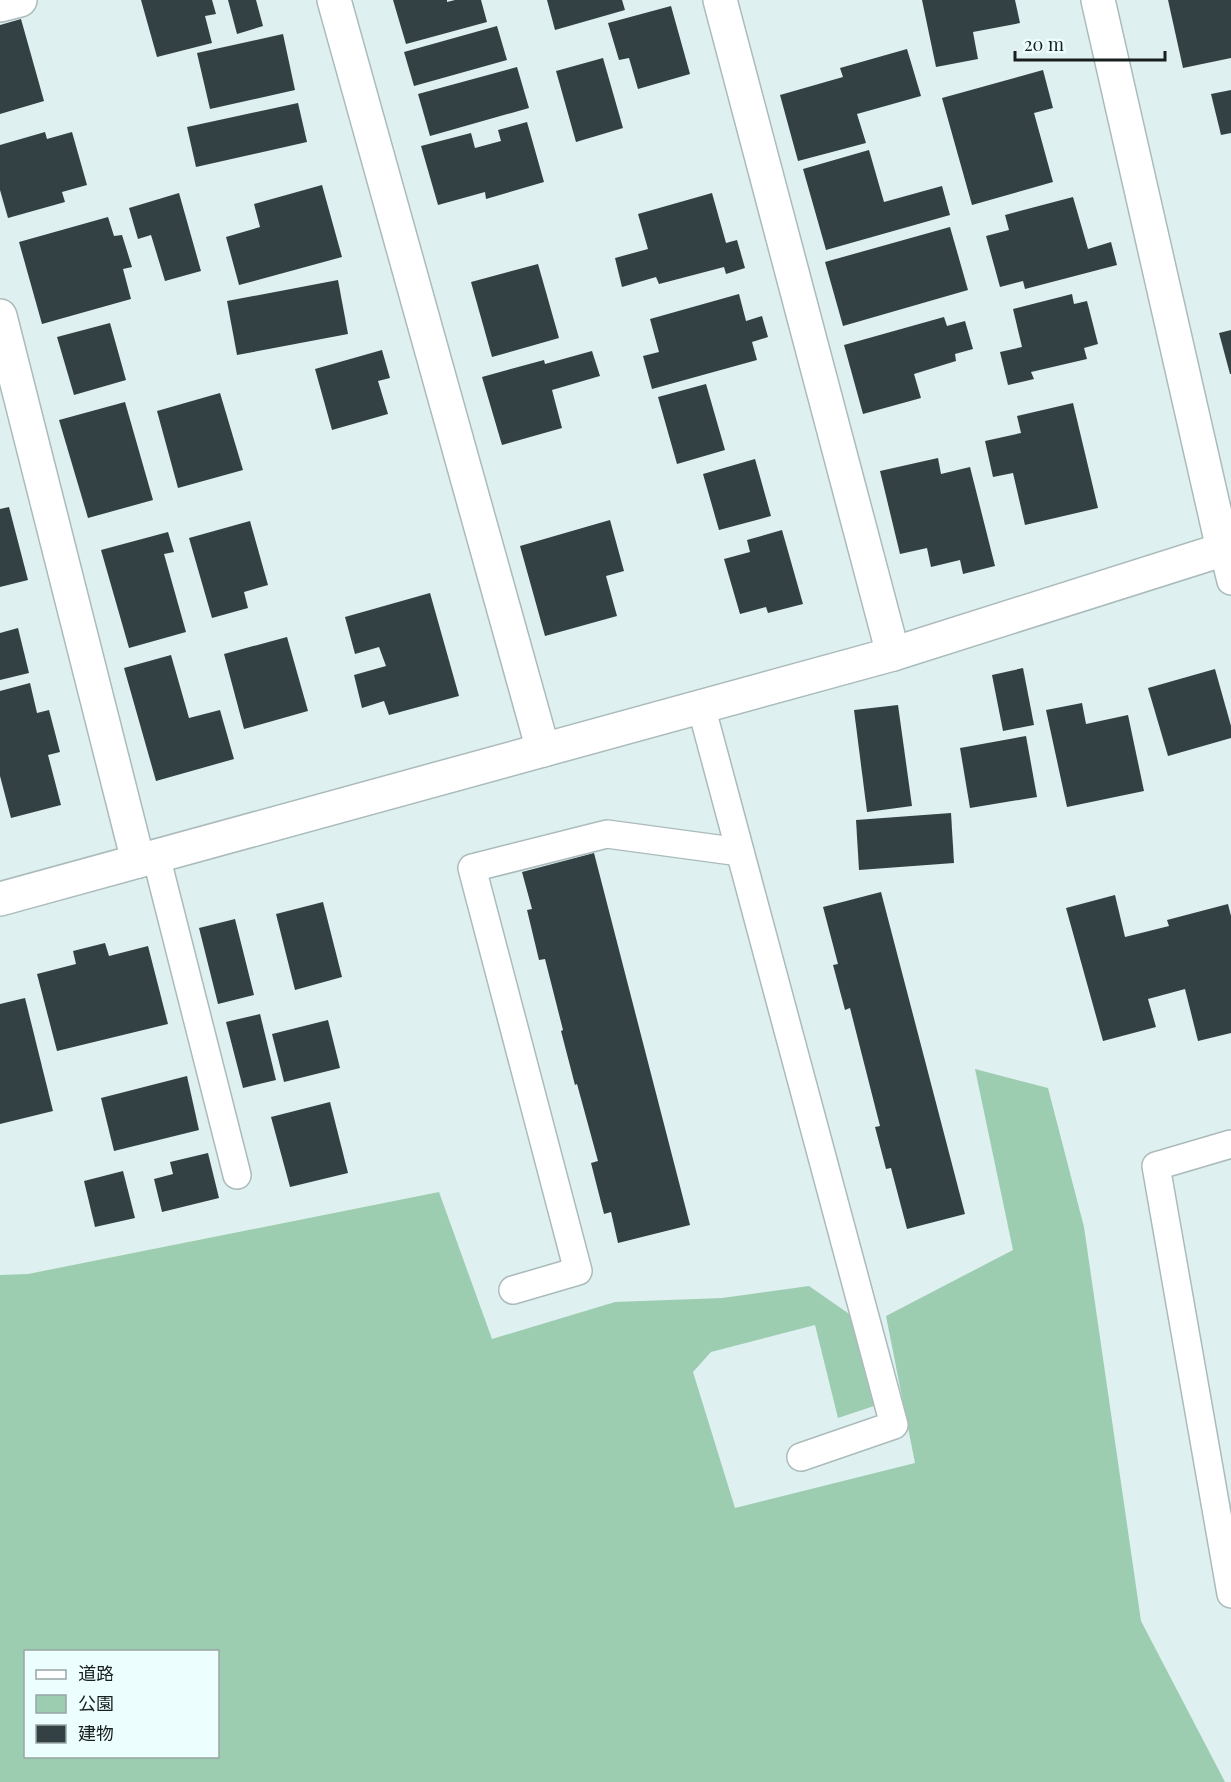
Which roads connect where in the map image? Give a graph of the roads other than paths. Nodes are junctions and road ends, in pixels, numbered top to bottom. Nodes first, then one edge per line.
1 (20, 0) edge
2 (334, 0) edge
3 (720, 0) edge
4 (1098, 0) edge
5 (0, 5) edge
6 (0, 316) edge
7 (1227, 548) edge
8 (1231, 581) edge
9 (894, 654) junction
10 (701, 706) junction
11 (543, 750) junction
12 (740, 852) junction
13 (147, 858) junction
14 (0, 899) edge
15 (1231, 1144) edge
16 (237, 1175) dead end
17 (513, 1290) dead end
18 (801, 1457) dead end
19 (1231, 1594) edge

1 - 5 street
2 - 11 street
3 - 9 street
4 - 7 street
6 - 13 street
7 - 8 lane
7 - 9 street
9 - 10 street
10 - 11 street
10 - 12 lane
11 - 13 street
12 - 17 lane
12 - 18 lane
13 - 14 street
13 - 16 lane
15 - 19 lane

